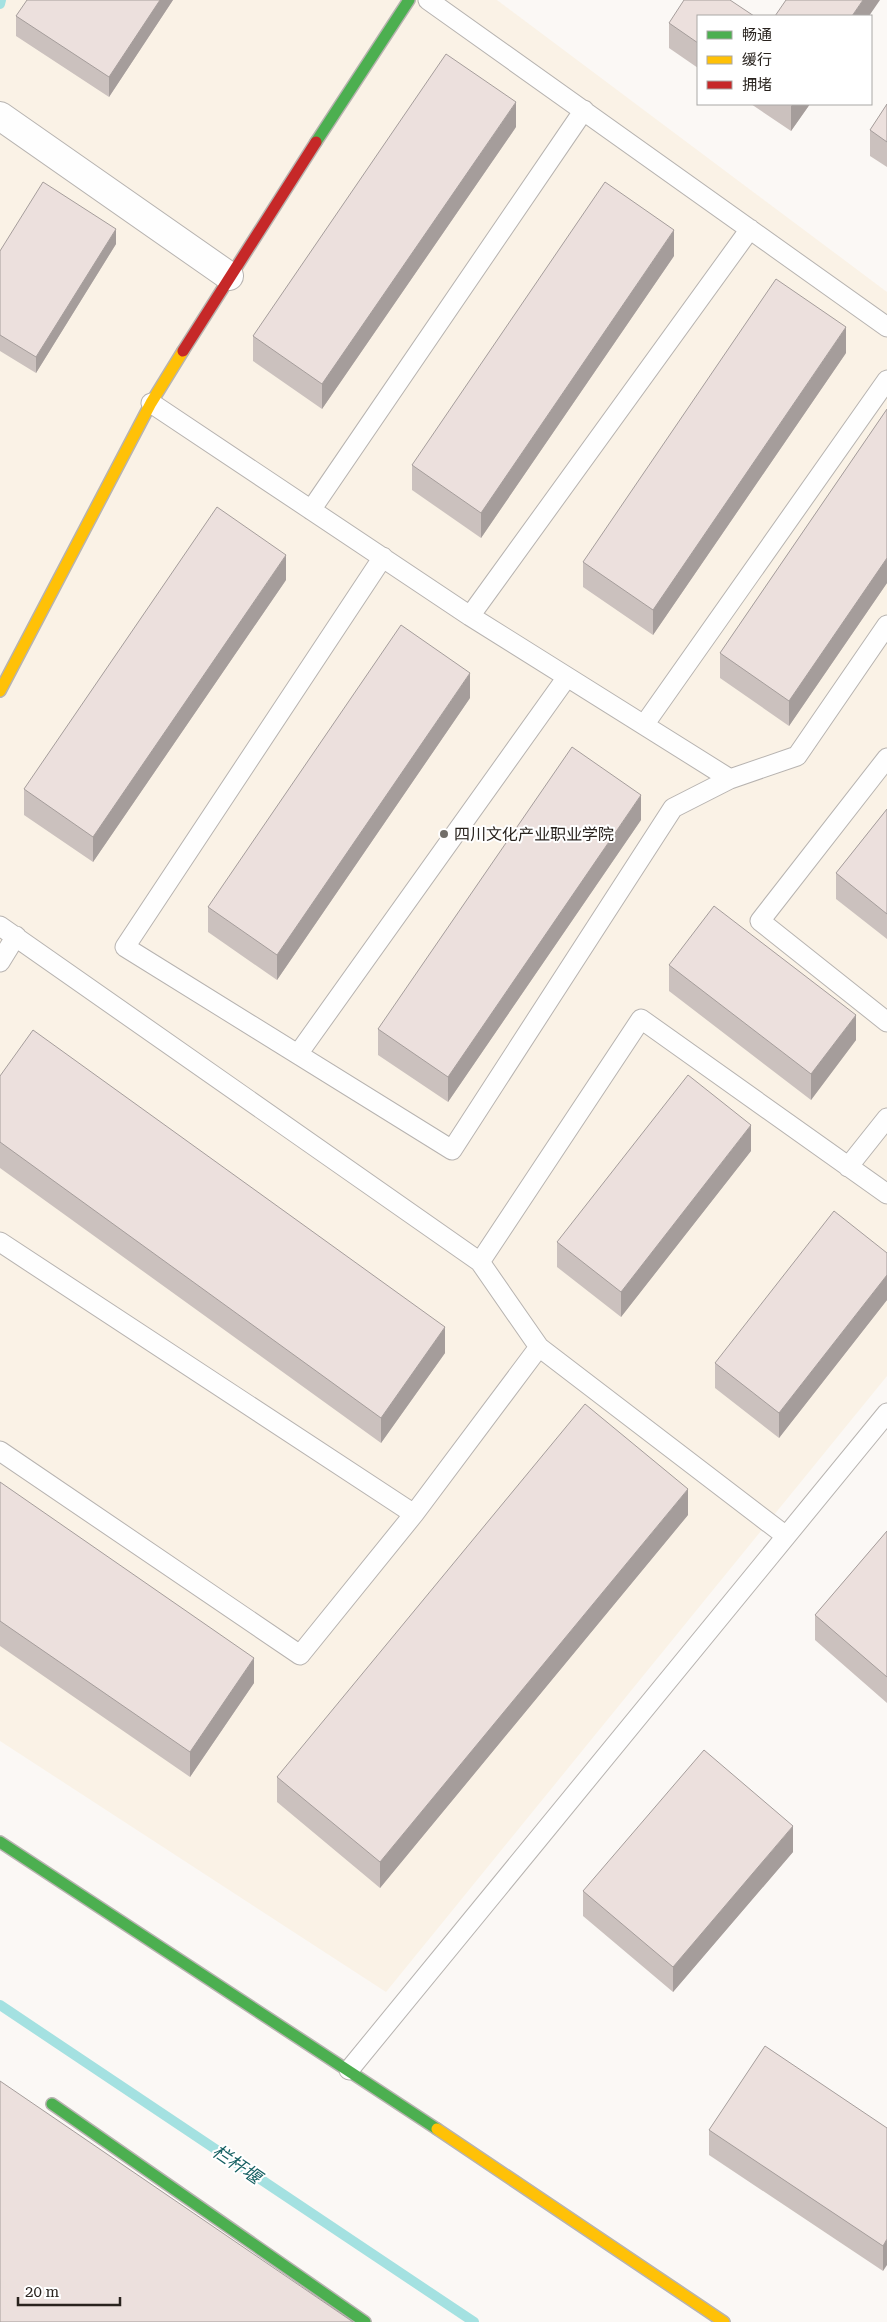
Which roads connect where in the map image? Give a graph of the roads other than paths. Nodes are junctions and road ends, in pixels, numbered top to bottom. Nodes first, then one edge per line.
1 (409, 0) edge
2 (428, 0) edge
3 (584, 110) junction
4 (0, 116) edge
5 (750, 229) junction
6 (229, 276) junction
7 (887, 327) edge
8 (887, 380) edge
9 (151, 403) junction
10 (311, 510) junction
11 (383, 557) junction
12 (470, 616) junction
13 (887, 625) edge
14 (567, 676) junction
15 (0, 691) edge
16 (644, 725) junction
17 (887, 758) edge
18 (730, 779) junction
19 (0, 926) edge
20 (16, 936) junction
21 (0, 962) edge
22 (887, 1022) edge
23 (298, 1054) junction
24 (887, 1118) edge
25 (848, 1167) junction
26 (887, 1194) edge
27 (0, 1242) edge
28 (480, 1262) junction
29 (539, 1347) junction
30 (887, 1413) edge
31 (0, 1451) edge
32 (414, 1514) junction
33 (786, 1536) junction
34 (0, 1842) edge
35 (349, 2070) junction
36 (52, 2104) dead end
37 (365, 2322) edge
38 (724, 2322) edge

1 - 6 street
2 - 3 lane
3 - 5 lane
3 - 10 lane
4 - 6 street
5 - 7 lane
5 - 12 lane
6 - 9 street
8 - 16 lane
9 - 10 lane
9 - 15 street
10 - 11 lane
11 - 12 lane
11 - 23 lane
12 - 14 lane
13 - 18 lane
14 - 16 lane
14 - 23 lane
16 - 18 lane
17 - 22 lane
18 - 23 lane
19 - 20 lane
20 - 21 lane
20 - 28 lane
24 - 25 lane
25 - 26 lane
25 - 28 lane
27 - 32 lane
28 - 29 lane
29 - 32 lane
29 - 33 lane
30 - 33 lane
31 - 32 lane
33 - 35 lane
34 - 35 street
35 - 38 street
36 - 37 street

